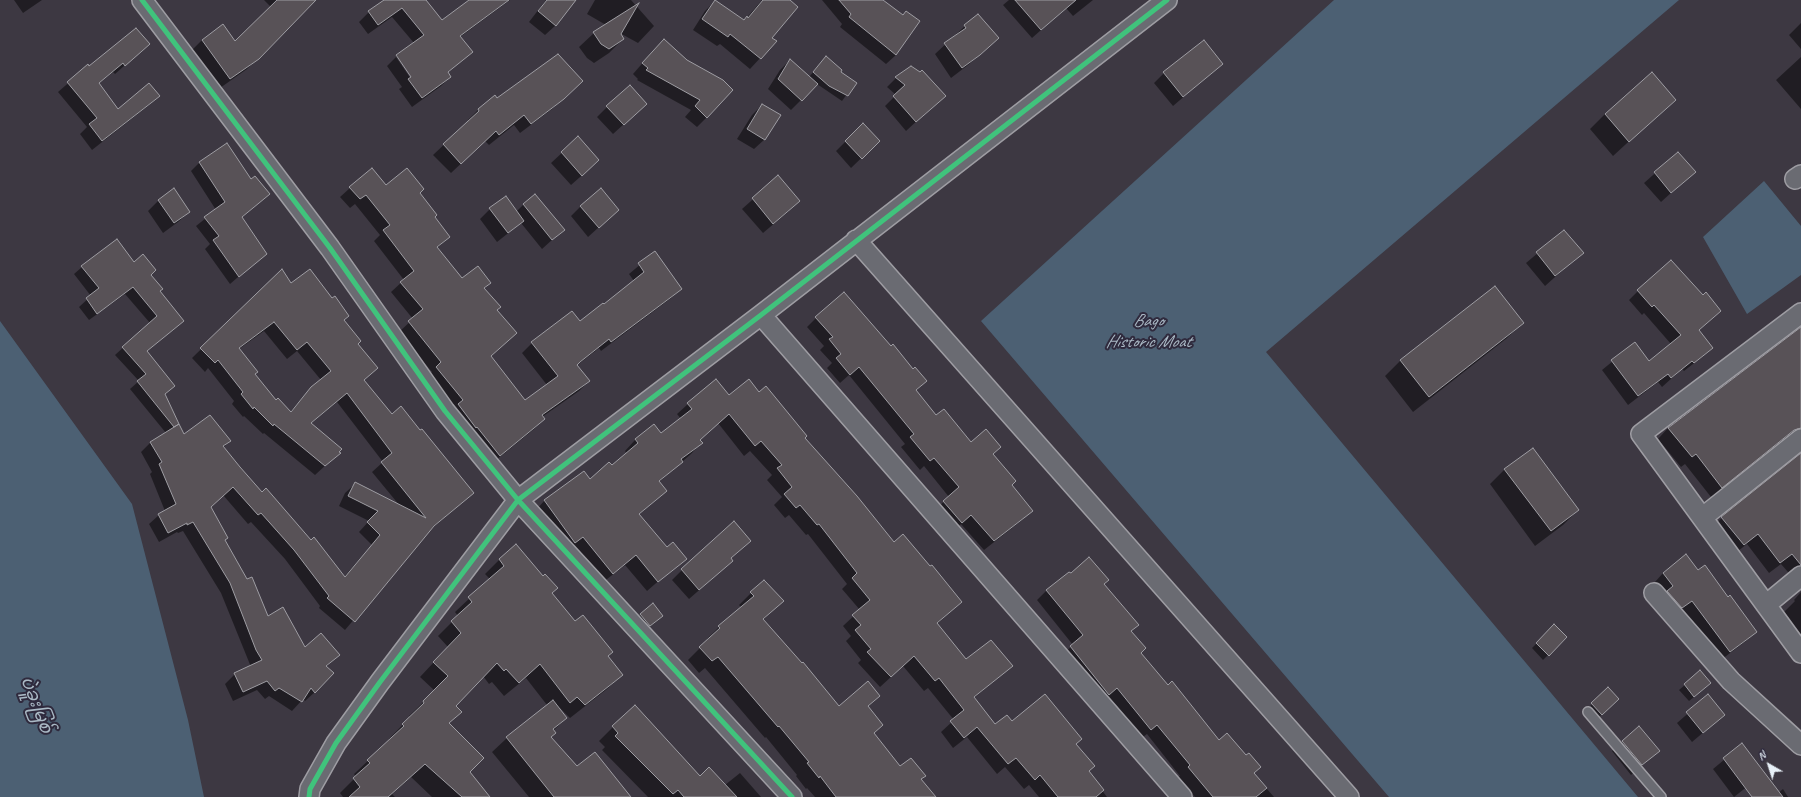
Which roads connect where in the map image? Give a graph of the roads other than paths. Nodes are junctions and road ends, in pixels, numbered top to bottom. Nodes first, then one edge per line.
1 (142, 0) edge
2 (1167, 0) edge
3 (856, 240) junction
4 (1801, 313) edge
5 (761, 315) junction
6 (1801, 439) edge
7 (518, 500) junction
8 (1703, 517) junction
9 (1801, 576) edge
10 (1654, 593) dead end
11 (1767, 604) junction
12 (1801, 653) edge
13 (1588, 712) dead end
14 (1801, 745) edge
15 (309, 797) edge
16 (792, 797) edge
17 (1182, 797) edge
18 (1349, 797) edge
19 (1661, 797) edge

1 - 7 street
2 - 3 street
3 - 5 street
3 - 18 street
4 - 8 street
5 - 7 street
5 - 17 street
6 - 8 street
7 - 15 street
7 - 16 street
8 - 11 street
9 - 11 street
10 - 14 street
11 - 12 street
13 - 19 lane

